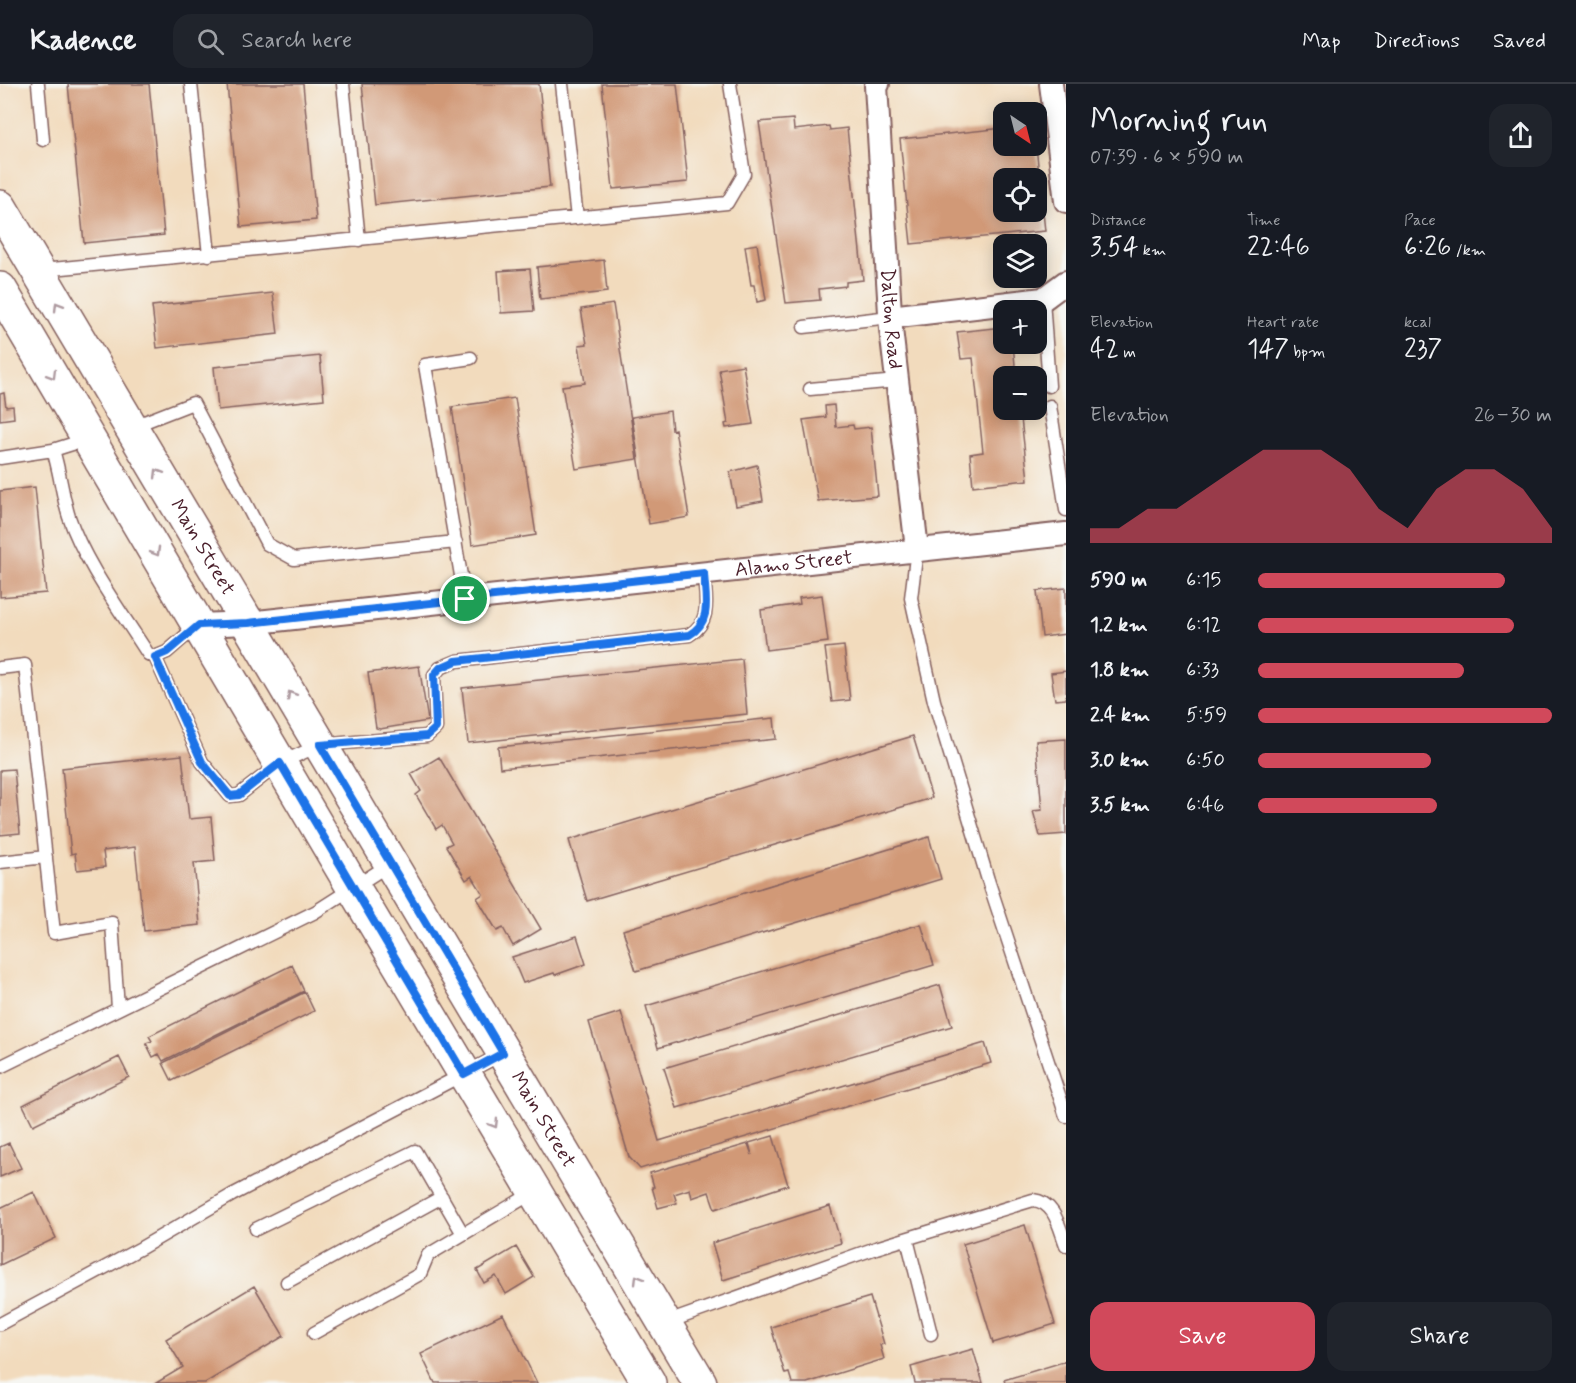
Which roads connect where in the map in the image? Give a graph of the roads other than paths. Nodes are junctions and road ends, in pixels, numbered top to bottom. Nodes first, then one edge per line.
1 (38, 84) edge
2 (191, 84) edge
3 (343, 84) edge
4 (562, 84) edge
5 (730, 84) edge
6 (1051, 84) edge
7 (877, 85) edge
8 (43, 140) dead end
9 (1066, 201) edge
10 (0, 207) edge
11 (577, 218) junction
12 (359, 240) junction
13 (209, 255) junction
14 (38, 271) junction
15 (1066, 282) edge
16 (0, 290) edge
17 (1043, 299) junction
18 (890, 317) junction
19 (804, 327) dead end
20 (471, 357) dead end
21 (897, 381) junction
22 (1049, 386) dead end
23 (810, 389) dead end
24 (1050, 406) dead end
25 (131, 427) junction
26 (89, 438) junction
27 (53, 450) junction
28 (0, 458) edge
29 (1066, 510) edge
30 (1066, 534) edge
31 (456, 542) junction
32 (917, 549) junction
33 (704, 573) junction
34 (465, 599) junction
35 (248, 623) junction
36 (199, 625) junction
37 (155, 657) junction
38 (0, 668) edge
39 (320, 745) junction
40 (280, 763) junction
41 (46, 857) junction
42 (0, 862) edge
43 (391, 863) junction
44 (353, 887) junction
45 (118, 1008) junction
46 (503, 1053) junction
47 (0, 1067) edge
48 (464, 1074) junction
49 (1066, 1116) edge
50 (535, 1192) junction
51 (442, 1197) junction
52 (256, 1229) dead end
53 (463, 1234) junction
54 (907, 1239) junction
55 (1066, 1245) edge
56 (287, 1282) dead end
57 (664, 1323) junction
58 (0, 1324) edge
59 (314, 1333) dead end
60 (932, 1334) dead end
61 (650, 1383) edge
62 (700, 1383) edge

1 - 8 lane
2 - 13 lane
3 - 12 lane
4 - 11 lane
5 - 11 lane
6 - 9 street
7 - 18 street, Dalton Road
10 - 14 main road, Main Street
11 - 12 lane
12 - 13 lane
13 - 14 lane
25 -> 14 main road, Main Street
15 - 17 street
16 -> 26 main road
17 - 18 street
17 - 22 lane
18 - 19 lane
18 - 21 street, Dalton Road
20 - 31 lane
21 - 23 lane
21 - 32 street, Dalton Road
24 - 29 lane
25 - 31 lane
35 -> 25 main road, Main Street
26 - 27 lane
26 -> 36 main road
27 - 28 lane
27 - 37 lane
30 - 32 street, Alamo Street
31 - 34 lane
32 - 33 street, Alamo Street
32 - 49 lane
33 - 34 street, Alamo Street
33 - 39 lane
34 - 35 street, Alamo Street
35 - 36 street, Alamo Street
39 -> 35 main road, Main Street
36 - 37 lane
36 - 40 main road
37 - 40 lane
38 - 41 lane
39 - 40 lane
39 - 43 main road, Main Street
40 - 44 main road
41 - 42 lane
41 - 45 lane
43 - 44 lane
43 - 46 main road, Main Street
44 - 45 lane
44 - 48 main road
45 - 47 lane
46 - 48 lane
57 -> 46 main road, Main Street
48 -> 50 main road
48 - 58 lane
50 - 53 lane
50 - 61 main road
51 - 52 lane
51 - 53 lane
51 - 56 lane
53 - 59 lane
54 - 55 lane
54 - 57 lane
54 - 60 lane
57 - 62 main road, Main Street

